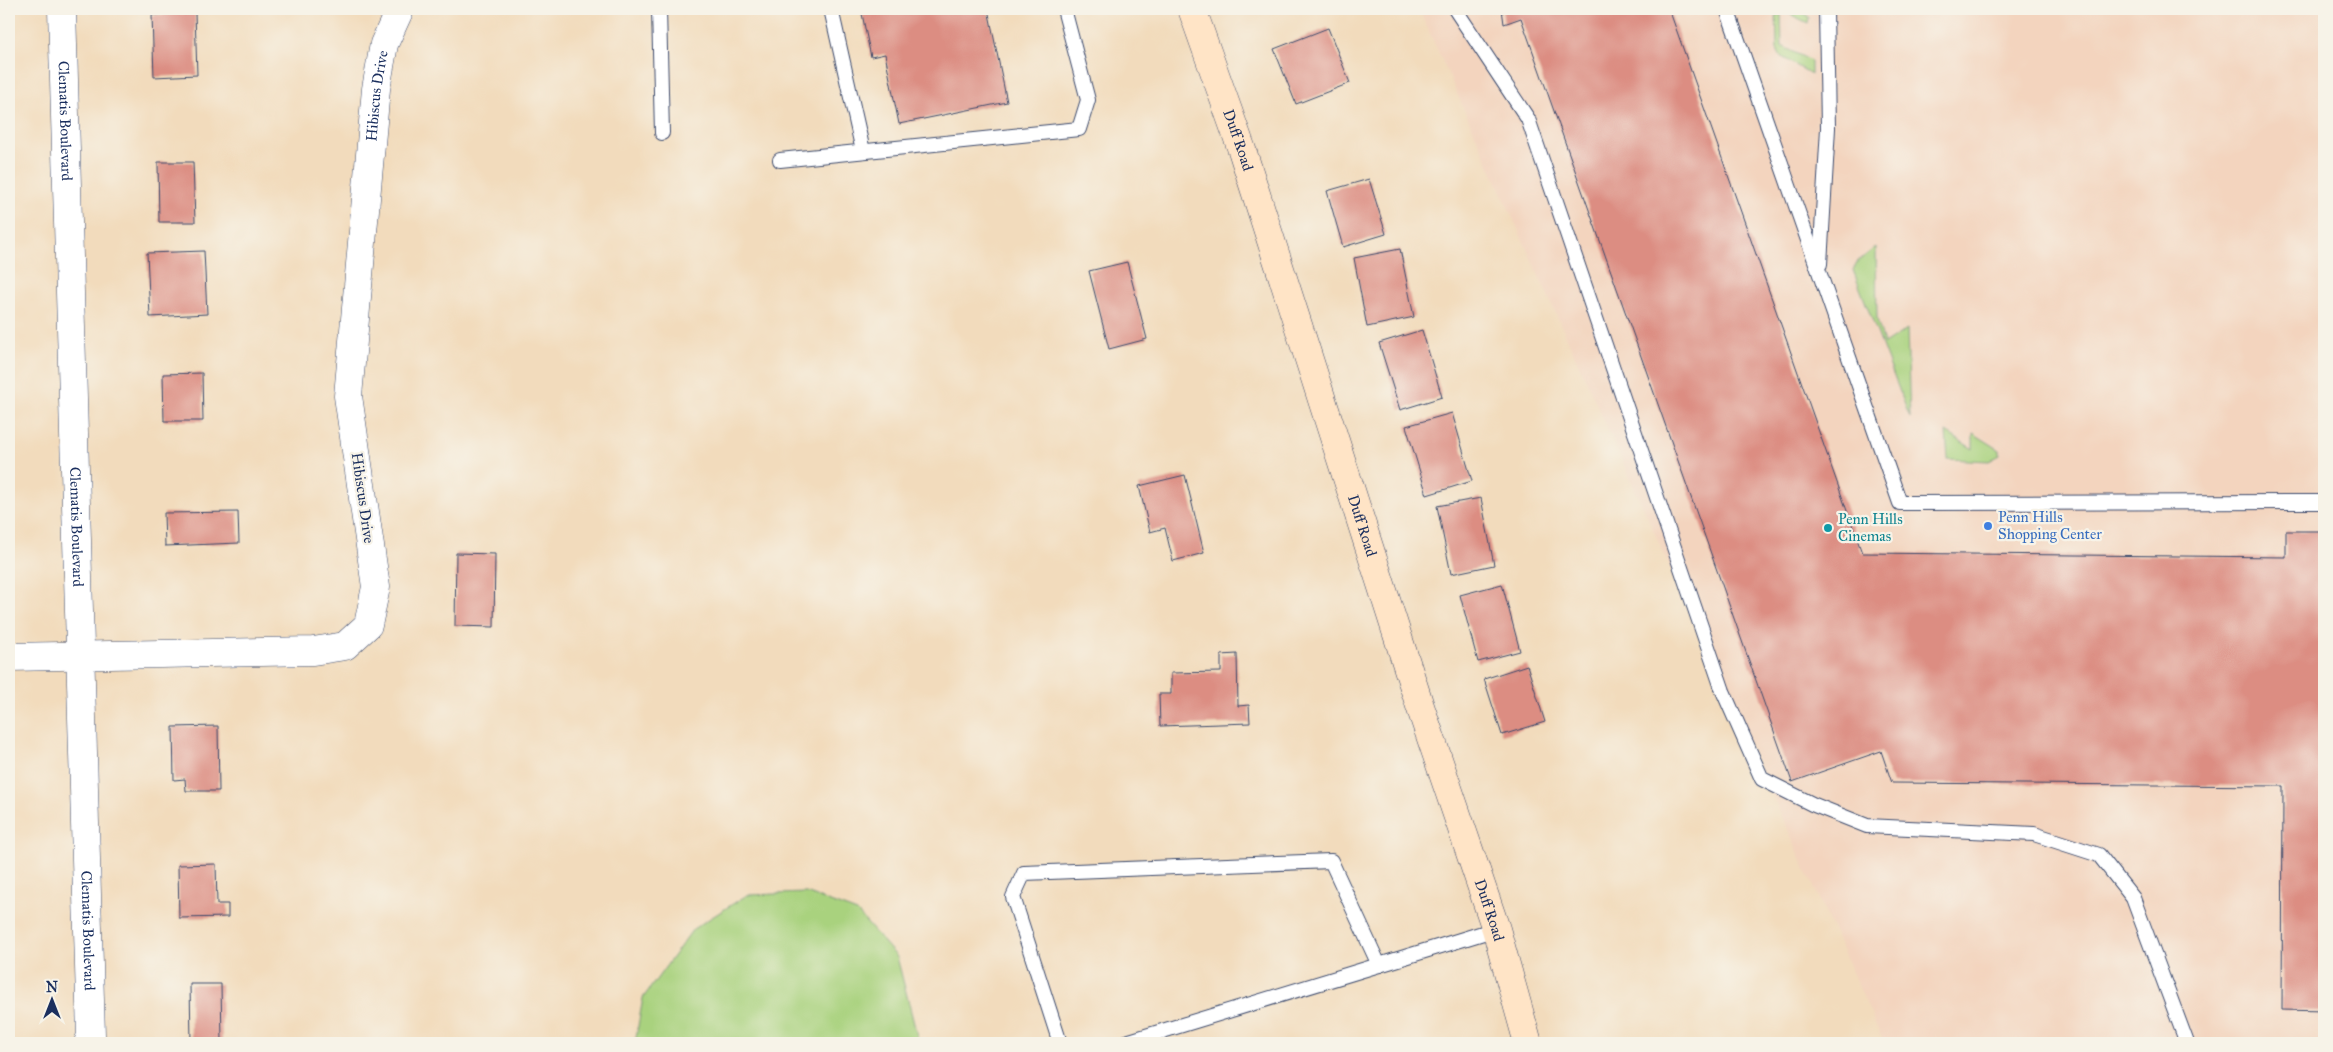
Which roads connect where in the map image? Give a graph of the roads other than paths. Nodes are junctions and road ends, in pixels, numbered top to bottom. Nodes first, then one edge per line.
1 (62, 9) edge
2 (400, 9) edge
3 (659, 9) edge
4 (831, 9) edge
5 (1064, 9) edge
6 (1192, 9) edge
7 (1455, 9) edge
8 (1727, 9) edge
9 (1826, 9) edge
10 (662, 133) dead end
11 (863, 151) junction
12 (780, 160) dead end
13 (1819, 273) junction
14 (2324, 502) edge
15 (80, 656) junction
16 (9, 657) edge
17 (1496, 929) junction
18 (1379, 965) junction
19 (88, 1043) edge
20 (1060, 1043) edge
21 (1123, 1043) edge
22 (1528, 1043) edge
23 (2187, 1043) edge

1 - 15 street, Clematis Boulevard
2 - 15 street, Hibiscus Drive
3 - 10 lane
4 - 11 lane
5 - 11 lane
6 - 17 street, Duff Road
7 - 23 lane
8 - 13 lane
9 - 13 lane
11 - 12 lane
13 - 14 lane
15 - 16 street, Hibiscus Drive
15 - 19 street, Clematis Boulevard
17 - 18 lane
17 - 22 street, Duff Road
18 - 20 lane
18 - 21 lane

